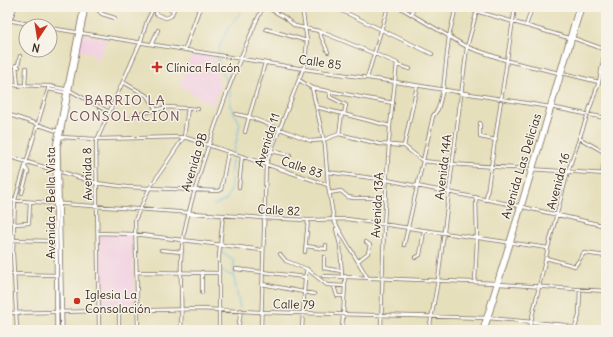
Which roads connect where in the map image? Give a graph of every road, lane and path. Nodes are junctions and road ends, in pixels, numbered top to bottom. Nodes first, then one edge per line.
1 (15, 7) edge
2 (83, 7) edge
3 (86, 7) edge
4 (90, 7) edge
5 (154, 7) edge
6 (158, 7) edge
7 (165, 7) edge
8 (195, 7) edge
9 (264, 7) edge
10 (302, 7) edge
11 (334, 7) edge
12 (388, 7) edge
13 (399, 7) edge
14 (413, 7) edge
15 (456, 7) edge
16 (462, 7) edge
17 (478, 7) edge
18 (516, 7) edge
19 (532, 7) edge
20 (578, 7) edge
21 (583, 7) edge
22 (603, 7) edge
23 (200, 8) edge
24 (606, 8) edge
25 (174, 9) edge
26 (477, 12) junction
27 (412, 15) junction
28 (115, 18) dead end
29 (9, 20) edge
30 (514, 23) junction
31 (526, 26) junction
32 (306, 28) junction
33 (7, 29) edge
34 (58, 29) edge
35 (266, 29) dead end
36 (158, 30) dead end
37 (382, 30) junction
38 (319, 31) junction
39 (79, 33) junction
40 (449, 36) junction
41 (571, 38) junction
42 (141, 41) junction
43 (307, 41) junction
44 (152, 43) junction
45 (606, 45) edge
46 (467, 46) junction
47 (185, 49) junction
48 (606, 49) edge
49 (328, 52) dead end
50 (373, 54) junction
51 (432, 54) dead end
52 (20, 58) edge
53 (239, 59) junction
54 (508, 61) junction
55 (266, 63) junction
56 (397, 65) junction
57 (26, 68) dead end
58 (410, 69) dead end
59 (304, 70) junction
60 (561, 73) junction
61 (367, 78) junction
62 (18, 80) junction
63 (25, 80) junction
64 (299, 80) junction
65 (123, 82) junction
66 (396, 82) junction
67 (599, 82) junction
68 (7, 85) edge
69 (18, 86) junction
70 (25, 86) junction
71 (417, 86) junction
72 (48, 88) junction
73 (312, 88) junction
74 (443, 90) junction
75 (67, 91) junction
76 (330, 92) junction
77 (462, 93) junction
78 (503, 100) junction
79 (393, 103) junction
80 (315, 106) junction
81 (551, 107) junction
82 (188, 108) junction
83 (198, 109) dead end
84 (156, 110) junction
85 (109, 112) junction
86 (7, 114) edge
87 (236, 114) dead end
88 (343, 114) junction
89 (588, 114) junction
90 (133, 116) dead end
91 (249, 117) junction
92 (606, 118) edge
93 (480, 122) dead end
94 (39, 124) junction
95 (390, 126) junction
96 (279, 127) junction
97 (57, 131) junction
98 (245, 132) dead end
99 (339, 134) junction
100 (60, 137) junction
101 (184, 137) junction
102 (579, 138) junction
103 (96, 139) junction
104 (322, 140) junction
105 (496, 140) junction
106 (208, 146) junction
107 (389, 146) junction
108 (404, 146) junction
109 (271, 150) junction
110 (605, 151) edge
111 (228, 152) junction
112 (290, 155) dead end
113 (7, 156) edge
114 (242, 156) junction
115 (423, 160) junction
116 (26, 162) junction
117 (266, 164) junction
118 (451, 164) junction
119 (491, 166) junction
120 (25, 167) junction
121 (533, 169) junction
122 (57, 171) junction
123 (327, 172) junction
124 (568, 172) junction
125 (602, 174) junction
126 (606, 174) edge
127 (387, 180) junction
128 (96, 183) junction
129 (328, 185) junction
130 (239, 186) dead end
131 (416, 187) junction
132 (149, 189) junction
133 (195, 191) junction
134 (448, 192) junction
135 (22, 193) dead end
136 (329, 193) junction
137 (476, 197) junction
138 (386, 198) junction
139 (7, 200) edge
140 (16, 200) junction
141 (486, 200) junction
142 (30, 202) junction
143 (57, 204) junction
144 (97, 207) junction
145 (521, 207) junction
146 (139, 209) junction
147 (188, 212) junction
148 (558, 214) junction
149 (223, 215) junction
150 (263, 218) junction
151 (308, 220) junction
152 (334, 220) junction
153 (14, 224) junction
154 (384, 224) junction
155 (336, 226) junction
156 (606, 226) edge
157 (408, 228) junction
158 (424, 230) junction
159 (98, 233) junction
160 (134, 234) junction
161 (444, 234) junction
162 (477, 239) junction
163 (7, 240) edge
164 (183, 240) junction
165 (13, 241) junction
166 (56, 241) junction
167 (366, 242) dead end
168 (510, 244) junction
169 (220, 245) junction
170 (326, 245) dead end
171 (404, 245) dead end
172 (306, 246) junction
173 (548, 248) junction
174 (161, 250) dead end
175 (262, 250) junction
176 (182, 252) junction
177 (305, 252) dead end
178 (280, 254) dead end
179 (606, 256) edge
180 (324, 257) dead end
181 (415, 258) dead end
182 (546, 258) junction
183 (358, 261) junction
184 (236, 269) dead end
185 (307, 269) junction
186 (181, 271) junction
187 (262, 271) junction
188 (341, 271) junction
189 (136, 272) junction
190 (202, 272) junction
191 (218, 273) junction
192 (7, 274) edge
193 (14, 274) junction
194 (56, 275) junction
195 (323, 276) dead end
196 (343, 276) junction
197 (305, 277) junction
198 (368, 277) junction
199 (383, 277) junction
200 (438, 280) junction
201 (475, 282) junction
202 (262, 284) junction
203 (497, 284) junction
204 (334, 286) junction
205 (345, 286) junction
206 (538, 287) junction
207 (580, 289) junction
208 (606, 291) edge
209 (303, 292) junction
210 (202, 293) dead end
211 (314, 294) dead end
212 (344, 296) junction
213 (182, 309) junction
214 (219, 309) junction
215 (99, 310) junction
216 (119, 310) junction
217 (137, 310) junction
218 (241, 310) junction
219 (61, 311) junction
220 (16, 312) junction
221 (56, 312) junction
222 (261, 312) junction
223 (7, 313) edge
224 (302, 313) junction
225 (343, 314) junction
226 (382, 315) junction
227 (431, 317) junction
228 (487, 318) junction
229 (530, 323) junction
230 (574, 329) edge
231 (17, 330) edge
232 (57, 330) edge
233 (62, 330) edge
234 (99, 330) edge
235 (119, 330) edge
236 (138, 330) edge
237 (181, 330) edge
238 (219, 330) edge
239 (238, 330) edge
240 (261, 330) edge
241 (302, 330) edge
242 (342, 330) edge
243 (381, 330) edge
244 (429, 330) edge
245 (483, 330) edge
246 (529, 330) edge
247 (578, 330) edge

1 - 29 street
2 - 39 street, Avenida 4 Bella Vista
3 - 39 street, Avenida 4 Bella Vista
4 - 28 street
5 - 42 street, Avenida 8
6 - 25 street
7 - 25 street
8 - 23 street
9 - 32 street
9 - 53 street, Avenida 9B
10 - 32 street, Avenida 11
11 - 37 street
12 - 37 street
13 - 27 street
14 - 27 street
15 - 40 street
16 - 26 street
17 - 26 street, Avenida 14A
18 - 30 street
19 - 31 street
20 - 41 street
21 - 41 street
22 - 24 street
23 - 47 street
26 - 30 street
26 - 46 street, Avenida 14A
27 - 40 street
29 - 33 street
30 - 31 street
30 - 54 street
31 - 41 street
32 - 38 street
32 - 43 street, Avenida 11
34 - 39 street, Calle 85
35 - 43 street
36 - 44 street
37 - 50 street
37 - 51 street
38 - 49 street
38 - 50 street
39 - 42 street, Calle 85
39 - 75 street, Avenida 4 Bella Vista
40 - 46 street
40 - 74 street
41 - 48 street
41 - 60 street
42 - 44 street, Calle 85
42 - 65 street, Avenida 8
43 - 59 street, Avenida 11
44 - 47 street, Calle 85
45 - 48 street, Avenida 16
46 - 54 street
46 - 77 street, Avenida 14A
47 - 53 street, Calle 85
48 - 67 street, Avenida 16
50 - 56 street
50 - 61 street
52 - 62 street
53 - 55 street, Calle 85
53 - 106 street, Avenida 9B
54 - 60 street
54 - 78 street
55 - 59 street, Calle 85
55 - 91 street
56 - 58 street
56 - 66 street, Avenida 13A
57 - 63 street
59 - 61 street, Calle 85
59 - 64 street, Avenida 11
60 - 67 street
60 - 81 street
61 - 66 street, Calle 85
62 - 63 street
62 - 69 street
63 - 70 street
64 - 73 street
64 - 96 street, Avenida 11
65 - 84 street
65 - 85 street, Avenida 8
66 - 71 street, Calle 85
66 - 79 street, Avenida 13A
67 - 89 street, Avenida 16
68 - 69 street
69 - 70 street
70 - 72 street
71 - 74 street, Calle 85
71 - 108 street
72 - 75 street
72 - 94 street
73 - 76 street
73 - 80 street
74 - 77 street, Calle 85
74 - 115 street
75 - 85 street
75 - 97 street, Avenida 4 Bella Vista
75 - 100 street, Avenida 4 Bella Vista
76 - 79 street
76 - 88 street
77 - 78 street, Calle 85
77 - 118 street, Avenida 14A
78 - 81 street, Calle 85
78 - 105 street
79 - 95 street, Avenida 13A
80 - 88 street
80 - 104 street
81 - 89 street, Calle 85
81 - 121 street
82 - 83 street
82 - 84 street
82 - 101 street
84 - 90 street
85 - 103 street, Avenida 8
86 - 94 street
87 - 91 street
88 - 95 street
88 - 99 street
89 - 92 street, Calle 85
89 - 102 street, Avenida 16
91 - 96 street
91 - 98 street
93 - 105 street
94 - 97 street
94 - 116 street
95 - 107 street, Avenida 13A
96 - 104 street
96 - 109 street, Avenida 11
97 - 122 street, Avenida 4 Bella Vista
99 - 104 street
99 - 107 street
100 - 103 street, Calle 83
100 - 122 street, Avenida 4 Bella Vista
101 - 103 street, Calle 83
101 - 106 street, Calle 83
101 - 132 street
102 - 110 street
102 - 124 street, Avenida 16
103 - 128 street, Avenida 8
104 - 123 street
105 - 119 street
106 - 111 street, Calle 83
106 - 133 street, Avenida 9B
107 - 108 street
107 - 127 street, Avenida 13A
108 - 115 street
109 - 112 street
109 - 117 street, Avenida 11
110 - 125 street
111 - 114 street, Calle 83
111 - 133 street
113 - 116 street
114 - 117 street, Calle 83
114 - 130 street
115 - 118 street
115 - 131 street
116 - 120 street
116 - 122 street
117 - 129 street, Calle 83
117 - 150 street, Avenida 11
118 - 119 street
118 - 134 street, Avenida 14A
119 - 121 street
119 - 141 street
120 - 135 street
120 - 140 street
121 - 124 street
121 - 145 street
122 - 128 street
122 - 143 street, Avenida 4 Bella Vista
123 - 127 street
123 - 129 street
124 - 125 street
124 - 148 street, Avenida 16
125 - 126 street
127 - 131 street
127 - 138 street, Avenida 13A
128 - 132 street
128 - 144 street, Avenida 8
129 - 136 street
131 - 134 street
131 - 157 street
132 - 133 street
132 - 146 street
133 - 147 street, Avenida 9B
134 - 137 street
134 - 161 street, Avenida 14A
136 - 138 street
136 - 152 street
137 - 141 street
137 - 162 street
138 - 154 street, Avenida 13A
139 - 140 street, Calle 82
140 - 142 street, Calle 82
140 - 153 street
141 - 145 street
142 - 143 street, Calle 82
142 - 153 street
143 - 144 street, Calle 82
143 - 166 street, Avenida 4 Bella Vista
143 - 219 street, Avenida 4 Bella Vista
144 - 146 street, Calle 82
144 - 159 street, Avenida 8
145 - 148 street
145 - 168 street
146 - 147 street, Calle 82
146 - 160 street
147 - 149 street, Calle 82
147 - 164 street, Avenida 9B
148 - 156 street
148 - 173 street, Avenida 16
149 - 150 street, Calle 82
149 - 169 street
150 - 151 street, Calle 82
150 - 175 street, Avenida 11
151 - 152 street, Calle 82
151 - 172 street
152 - 154 street, Calle 82
152 - 155 street
153 - 165 street
154 - 157 street, Calle 82
154 - 199 street, Avenida 13A
155 - 183 street
155 - 188 street
157 - 158 street, Calle 82
157 - 171 street
158 - 161 street, Calle 82
158 - 181 street
159 - 160 street
159 - 215 street, Avenida 8
160 - 164 street
160 - 189 street
161 - 162 street, Calle 82
161 - 200 street, Avenida 14A
162 - 168 street, Calle 82
162 - 201 street
163 - 165 street
164 - 169 street
164 - 176 street, Avenida 9B
165 - 166 street
165 - 193 street
166 - 194 street, Avenida 4 Bella Vista
167 - 183 street
168 - 173 street, Calle 82
168 - 203 street
169 - 175 street
169 - 191 street
170 - 172 street
172 - 177 street
173 - 182 street, Avenida 16
174 - 176 street
175 - 187 street, Avenida 11
176 - 186 street, Avenida 9B
178 - 185 street
179 - 182 street
180 - 188 street
182 - 206 street, Avenida 16
183 - 198 street
184 - 187 street
185 - 197 street
185 - 204 street
186 - 189 street
186 - 190 street
186 - 213 street, Avenida 9B
187 - 197 street
187 - 202 street, Avenida 11
188 - 196 street
189 - 217 street
190 - 191 street
190 - 210 street
191 - 214 street
192 - 193 street
193 - 194 street
193 - 220 street
194 - 221 street, Avenida 4 Bella Vista
195 - 196 street
196 - 198 street
196 - 205 street
197 - 209 street
198 - 199 street
199 - 200 street
199 - 226 street, Avenida 13A
200 - 201 street
200 - 227 street, Avenida 14A
201 - 203 street
202 - 209 street
202 - 222 street, Avenida 11
203 - 206 street
203 - 228 street
204 - 205 street
204 - 212 street
205 - 212 street
206 - 207 street
206 - 229 street, Avenida 16
207 - 208 street
207 - 230 street
209 - 211 street
209 - 224 street
212 - 225 street
213 - 214 street, Calle 79
213 - 217 street, Calle 79
213 - 237 street, Avenida 9B
214 - 218 street, Calle 79
214 - 238 street
215 - 216 street, Calle 79
215 - 219 street, Calle 79
215 - 234 street, Avenida 8
216 - 217 street, Calle 79
216 - 235 street
217 - 236 street
218 - 222 street, Calle 79
218 - 239 street
219 - 221 street, Calle 79
219 - 233 street, Avenida 4 Bella Vista
220 - 221 street, Calle 79
220 - 223 street, Calle 79
220 - 231 street
221 - 232 street, Avenida 4 Bella Vista
222 - 224 street, Calle 79
222 - 240 street, Avenida 11
224 - 225 street, Calle 79
224 - 241 street
225 - 226 street, Calle 79
225 - 242 street
226 - 227 street, Calle 79
226 - 243 street, Avenida 13A
227 - 228 street, Calle 79
227 - 244 street, Avenida 14A
228 - 229 street, Calle 79
228 - 245 street
229 - 230 street, Calle 79
229 - 246 street, Avenida 16
230 - 247 street, Calle 79

